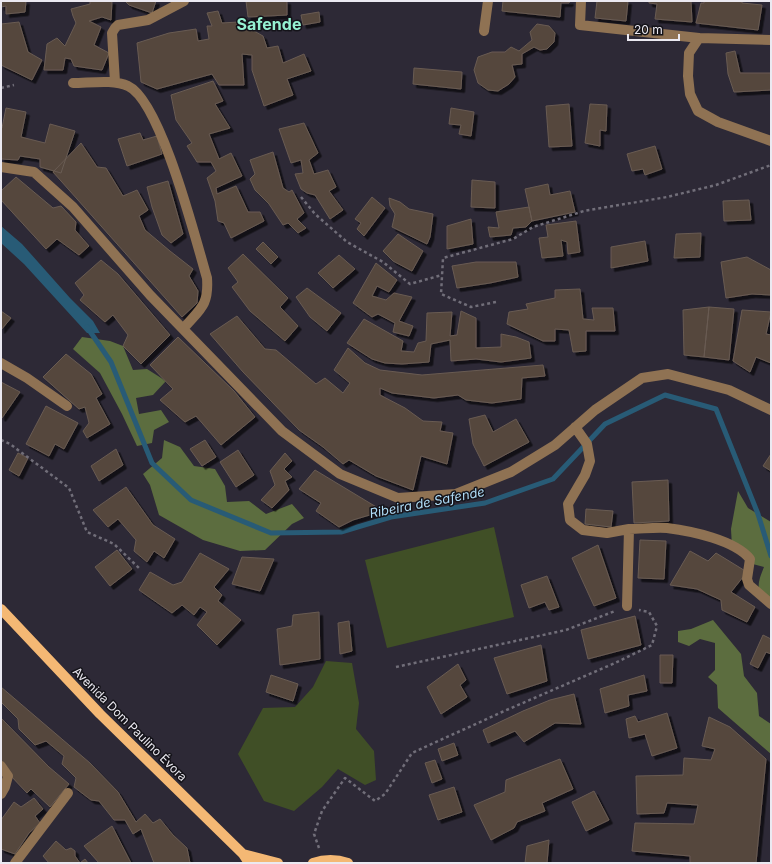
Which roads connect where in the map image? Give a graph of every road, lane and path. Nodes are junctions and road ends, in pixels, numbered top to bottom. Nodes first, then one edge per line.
1 (184, 1) edge
2 (488, 1) edge
3 (581, 1) edge
4 (484, 31) dead end
5 (700, 38) junction
6 (771, 40) edge
7 (114, 82) junction
8 (74, 83) dead end
9 (14, 85) dead end
10 (1, 88) edge
11 (771, 141) edge
12 (771, 165) edge
13 (1, 167) edge
14 (301, 197) dead end
15 (442, 275) junction
16 (496, 302) dead end
17 (183, 329) junction
18 (1, 364) edge
19 (67, 406) dead end
20 (771, 410) edge
21 (575, 427) junction
22 (1, 440) edge
23 (629, 529) junction
24 (140, 569) dead end
25 (771, 604) edge
26 (628, 606) junction
27 (1, 609) edge
28 (396, 667) dead end
29 (1, 766) edge
30 (68, 793) dead end
31 (1, 794) edge
32 (246, 859) edge
33 (318, 861) edge
34 (15, 863) edge
35 (278, 863) edge
36 (348, 863) edge

1 - 7 street
2 - 4 street
3 - 5 street
5 - 6 street
5 - 11 street
7 - 8 street
7 - 17 street
9 - 10 path
12 - 15 path
13 - 17 street
14 - 15 path
15 - 16 path
17 - 21 street
18 - 19 street
20 - 21 street
21 - 23 street
22 - 24 path
23 - 25 street
23 - 26 street
26 - 28 path
26 - 33 path
27 - 32 main road, Avenida Dom Paulino Évora
29 - 31 street
30 - 34 street
32 - 35 main road
33 - 36 main road

